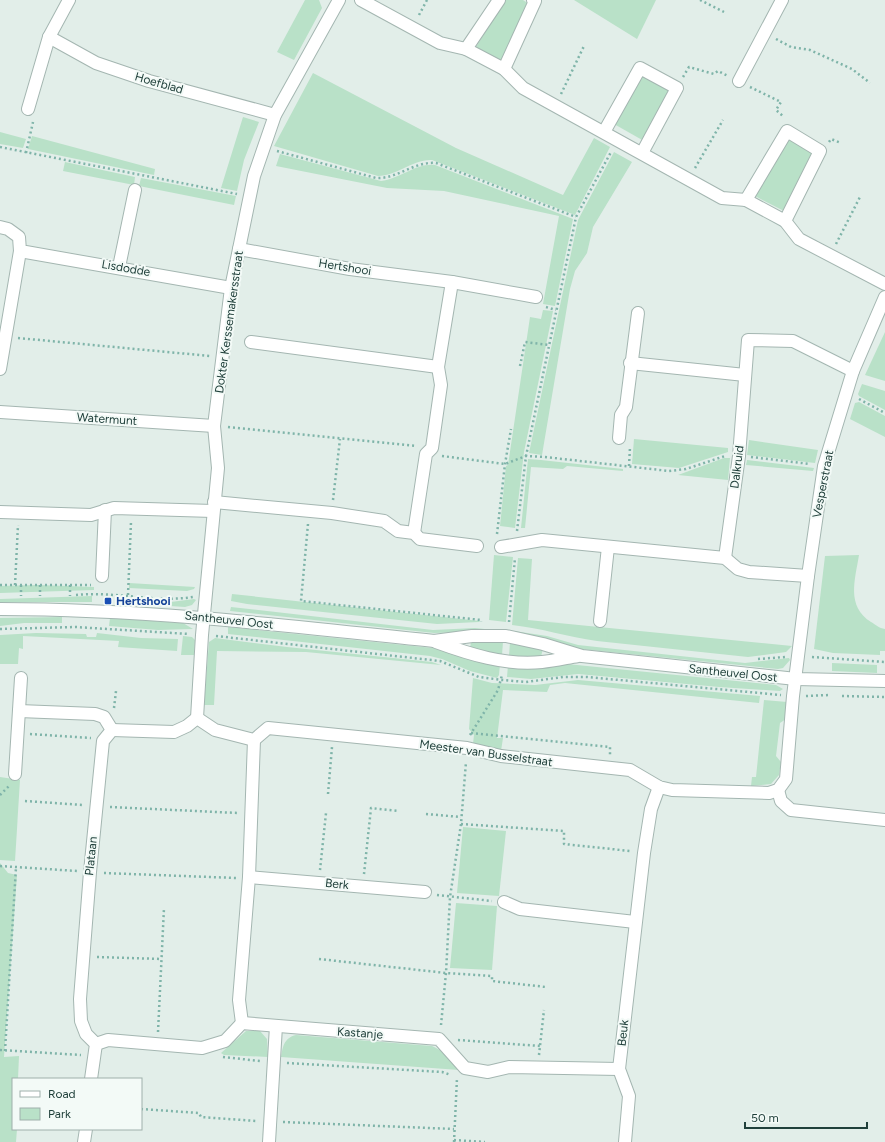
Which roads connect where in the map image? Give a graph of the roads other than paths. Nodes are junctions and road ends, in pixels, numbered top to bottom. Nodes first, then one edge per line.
1 (68, 0) edge
2 (339, 0) edge
3 (363, 0) edge
4 (499, 0) edge
5 (533, 0) edge
6 (782, 0) edge
7 (49, 37) junction
8 (466, 49) junction
9 (504, 69) junction
10 (739, 82) dead end
11 (28, 109) road end
12 (275, 115) junction
13 (604, 132) junction
14 (642, 153) junction
15 (135, 190) dead end
16 (746, 200) junction
17 (785, 221) junction
18 (0, 227) edge
19 (240, 249) junction
20 (20, 251) junction
21 (119, 267) junction
22 (452, 282) junction
23 (885, 284) edge
24 (231, 288) junction
25 (536, 297) dead end
26 (885, 297) edge
27 (638, 313) dead end
28 (251, 342) dead end
29 (630, 363) junction
30 (438, 367) junction
31 (0, 369) edge
32 (853, 371) junction
33 (745, 375) junction
34 (0, 412) edge
35 (214, 426) junction
36 (619, 438) dead end
37 (214, 506) junction
38 (105, 510) junction
39 (0, 512) edge
40 (414, 533) junction
41 (499, 543) road end
42 (477, 546) dead end
43 (608, 547) junction
44 (725, 558) junction
45 (102, 576) road end
46 (808, 576) junction
47 (0, 609) edge
48 (205, 617) junction
49 (600, 621) dead end
50 (434, 641) junction
51 (582, 656) junction
52 (21, 678) dead end
53 (796, 679) junction
54 (885, 681) edge
55 (19, 711) junction
56 (197, 718) junction
57 (112, 730) junction
58 (254, 740) junction
59 (16, 774) dead end
60 (659, 787) junction
61 (778, 790) junction
62 (885, 820) edge
63 (249, 877) junction
64 (425, 892) dead end
65 (504, 902) road end
66 (635, 922) junction
67 (242, 1024) junction
68 (276, 1026) junction
69 (94, 1050) junction
70 (619, 1070) junction
71 (91, 1078) edge
72 (86, 1130) edge
73 (84, 1142) edge
74 (269, 1142) edge
75 (625, 1142) edge

1 - 7 street
2 - 12 street, Dokter Kerssemakersstraat
3 - 8 street
4 - 8 street
5 - 9 street
6 - 10 street
7 - 11 street
7 - 12 street, Hoefblad
8 - 9 street
9 - 13 street
12 - 19 street, Dokter Kerssemakersstraat
13 - 14 street
13 - 14 street
14 - 16 street
15 - 21 street
16 - 17 street
16 - 17 street
17 - 23 street
18 - 20 street
19 - 22 street, Hertshooi
19 - 24 street, Dokter Kerssemakersstraat
20 - 21 street, Lisdodde
20 - 31 street
21 - 24 street, Lisdodde
22 - 25 street, Hertshooi
22 - 30 street
24 - 35 street, Dokter Kerssemakersstraat
26 - 32 street, Vesperstraat
27 - 29 street
28 - 30 street
29 - 33 street
29 - 36 street
30 - 40 street
32 - 33 street, Dalkruid
32 - 46 street, Vesperstraat
33 - 44 street, Dalkruid
34 - 35 street, Watermunt
35 - 37 street, Dokter Kerssemakersstraat
37 - 38 street
37 - 40 street
37 - 48 street, Dokter Kerssemakersstraat
38 - 39 street
38 - 45 street
40 - 42 street
41 - 43 street
43 - 44 street
43 - 49 street
44 - 46 street
46 - 53 street, Vesperstraat
47 - 48 street, Santheuvel Oost
48 - 50 street, Santheuvel Oost
48 - 56 street
50 - 51 street, Santheuvel Oost
50 - 51 street, Santheuvel Oost
51 - 53 street, Santheuvel Oost
52 - 55 street
53 - 54 street, Santheuvel Oost
53 - 61 street
55 - 57 street
55 - 59 street
56 - 57 street
56 - 58 street
57 - 69 street, Plataan
58 - 60 street, Meester van Busselstraat
58 - 63 street
60 - 61 street, Meester van Busselstraat
60 - 66 street, Beuk
61 - 62 street
63 - 64 street, Berk
63 - 67 street
65 - 66 street
66 - 70 street, Beuk
67 - 68 street, Kastanje
67 - 69 street
68 - 70 street, Kastanje
68 - 74 street
69 - 71 street
70 - 75 street, Beuk
72 - 73 street

